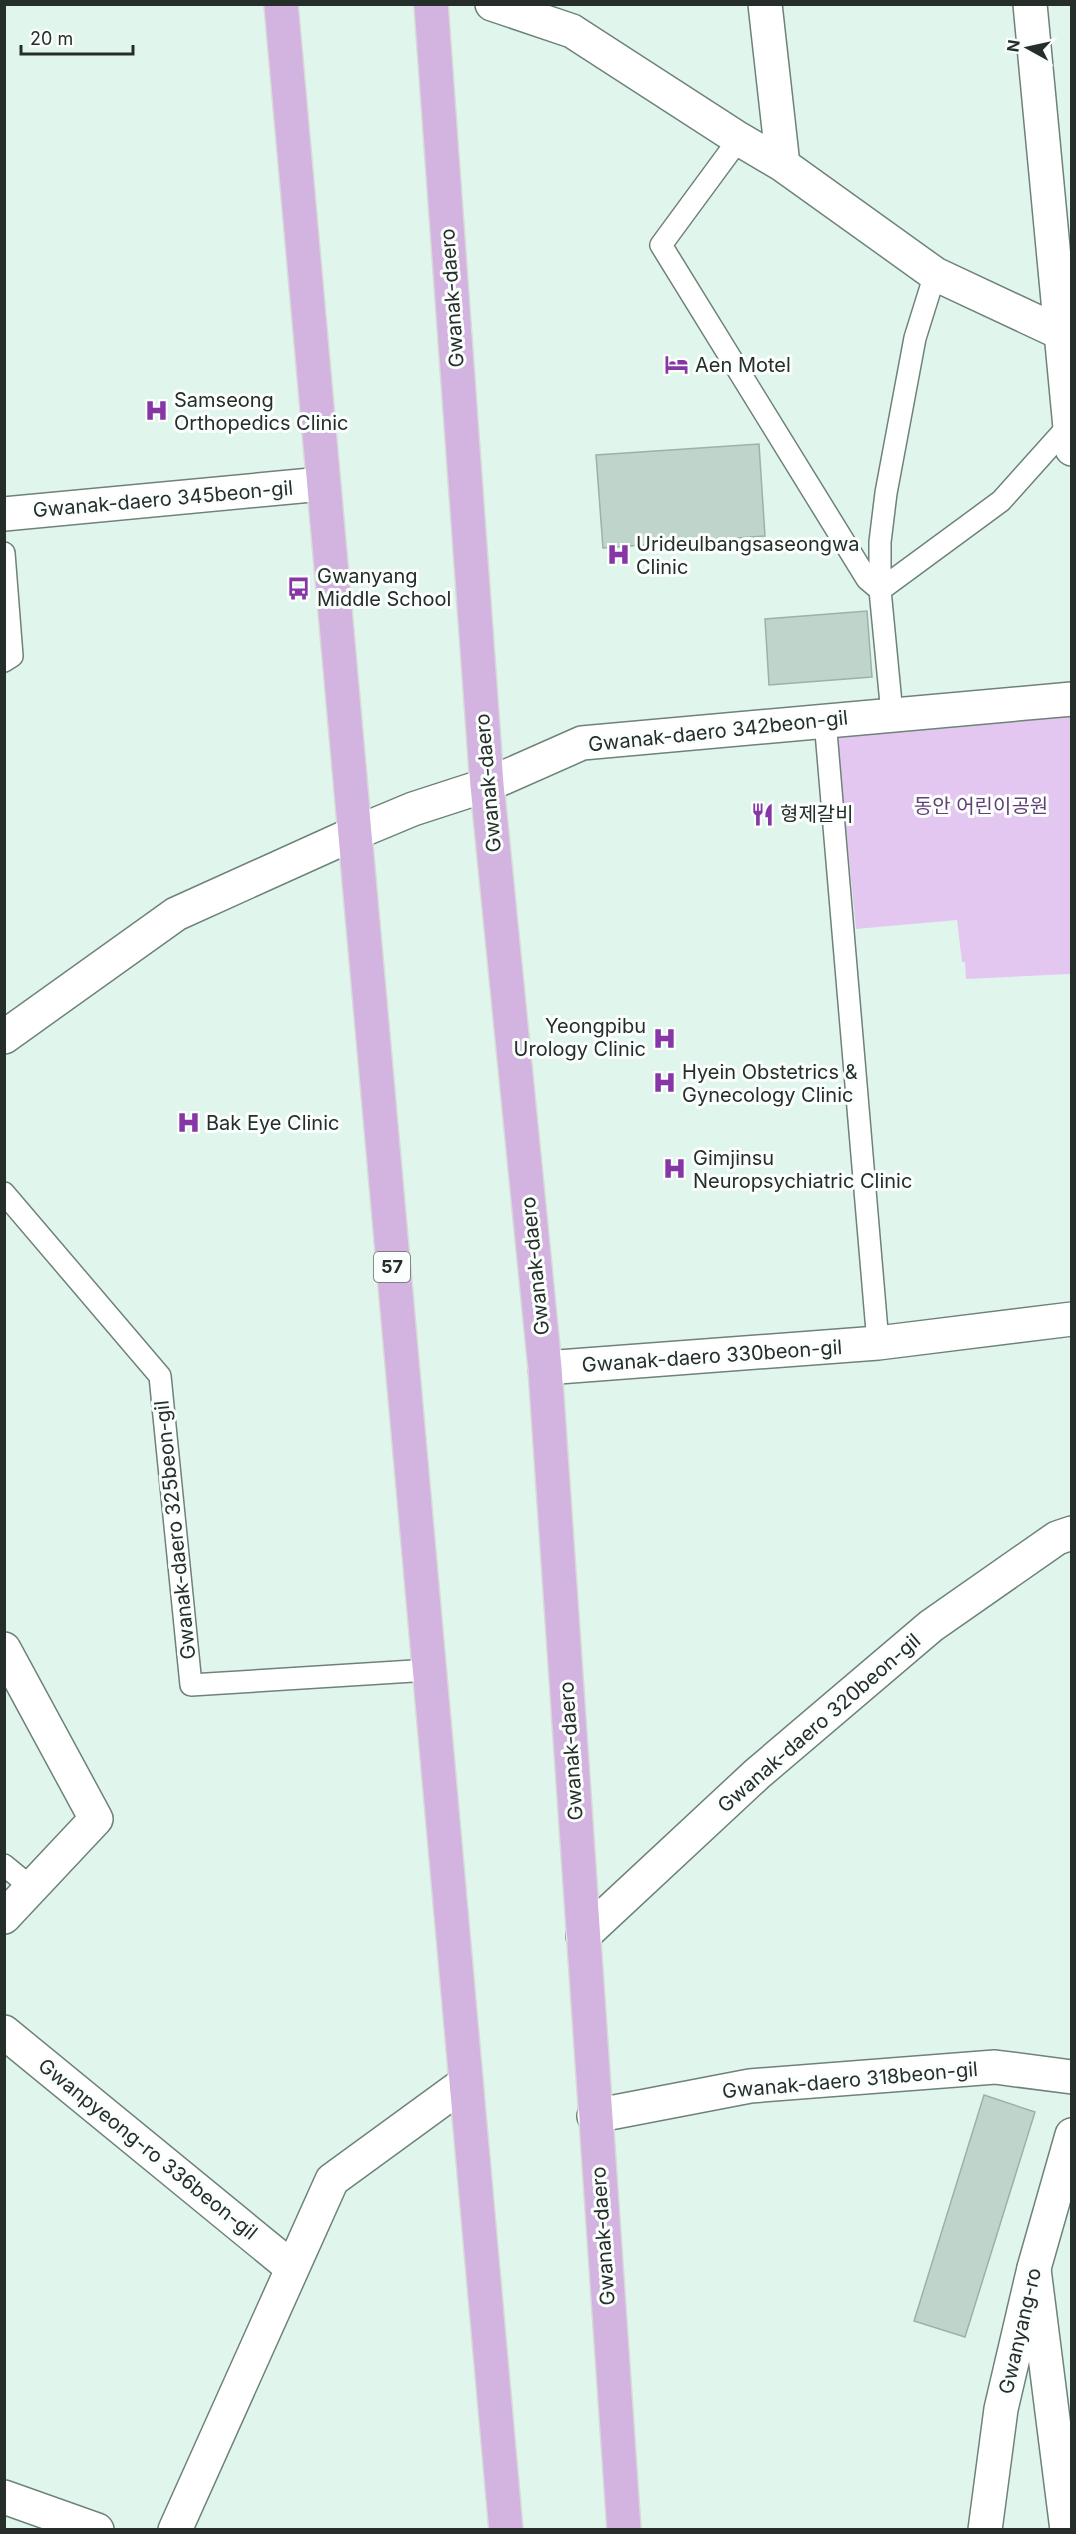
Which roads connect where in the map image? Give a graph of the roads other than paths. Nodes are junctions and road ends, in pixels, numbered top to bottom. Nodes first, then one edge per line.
1 (280, 4) edge
2 (430, 4) edge
3 (492, 4) edge
4 (765, 4) edge
5 (1030, 4) edge
6 (739, 139) junction
7 (783, 165) junction
8 (935, 274) junction
9 (1061, 333) junction
10 (1071, 433) edge
11 (322, 484) junction
12 (4, 514) edge
13 (4, 553) edge
14 (880, 590) junction
15 (4, 661) edge
16 (1071, 699) edge
17 (892, 714) junction
18 (825, 720) junction
19 (487, 785) junction
20 (353, 834) junction
21 (4, 1037) edge
22 (4, 1193) edge
23 (1071, 1320) edge
24 (878, 1343) junction
25 (545, 1368) junction
26 (1071, 1533) edge
27 (4, 1649) edge
28 (429, 1670) junction
29 (4, 1865) edge
30 (32, 1888) junction
31 (4, 1917) edge
32 (584, 1936) junction
33 (4, 2032) edge
34 (1071, 2077) edge
35 (465, 2083) junction
36 (594, 2116) junction
37 (1071, 2135) edge
38 (291, 2267) junction
39 (1034, 2268) junction
40 (4, 2497) edge
41 (97, 2529) edge
42 (175, 2529) edge
43 (506, 2529) edge
44 (624, 2529) edge
45 (985, 2529) edge
46 (1067, 2529) edge

1 - 11 main road, 57
2 - 19 main road, Gwanak-daero
3 - 6 street
4 - 7 street
5 - 9 street
6 - 7 street
6 - 14 lane
7 - 8 street
8 - 9 street
8 - 14 lane
9 - 10 street
10 - 14 lane
11 - 12 street, Gwanak-daero 345beon-gil
11 - 20 main road, 57
13 - 15 lane
14 - 17 lane
16 - 17 street, Gwanak-daero 342beon-gil
17 - 18 street, Gwanak-daero 342beon-gil
18 - 19 street, Gwanak-daero 342beon-gil
18 - 24 lane
19 - 20 street, Gwanak-daero 342beon-gil
19 - 25 main road, Gwanak-daero
20 - 21 street, Gwanak-daero 342beon-gil
20 - 28 main road, 57
22 - 28 lane, Gwanak-daero 325beon-gil
23 - 24 street, Gwanak-daero 330beon-gil
24 - 25 street, Gwanak-daero 330beon-gil
25 - 32 main road, Gwanak-daero
26 - 32 street, Gwanak-daero 320beon-gil
27 - 30 street
28 - 35 main road, 57
29 - 30 lane
30 - 31 street
32 - 36 main road, Gwanak-daero
33 - 38 street, Gwanpyeong-ro 336beon-gil
34 - 36 street, Gwanak-daero 318beon-gil
35 - 38 street
35 - 43 main road, 57
36 - 44 main road, Gwanak-daero
37 - 39 street, Gwanyang-ro
38 - 42 street
39 - 45 street, Gwanyang-ro
39 - 46 street
40 - 41 street

